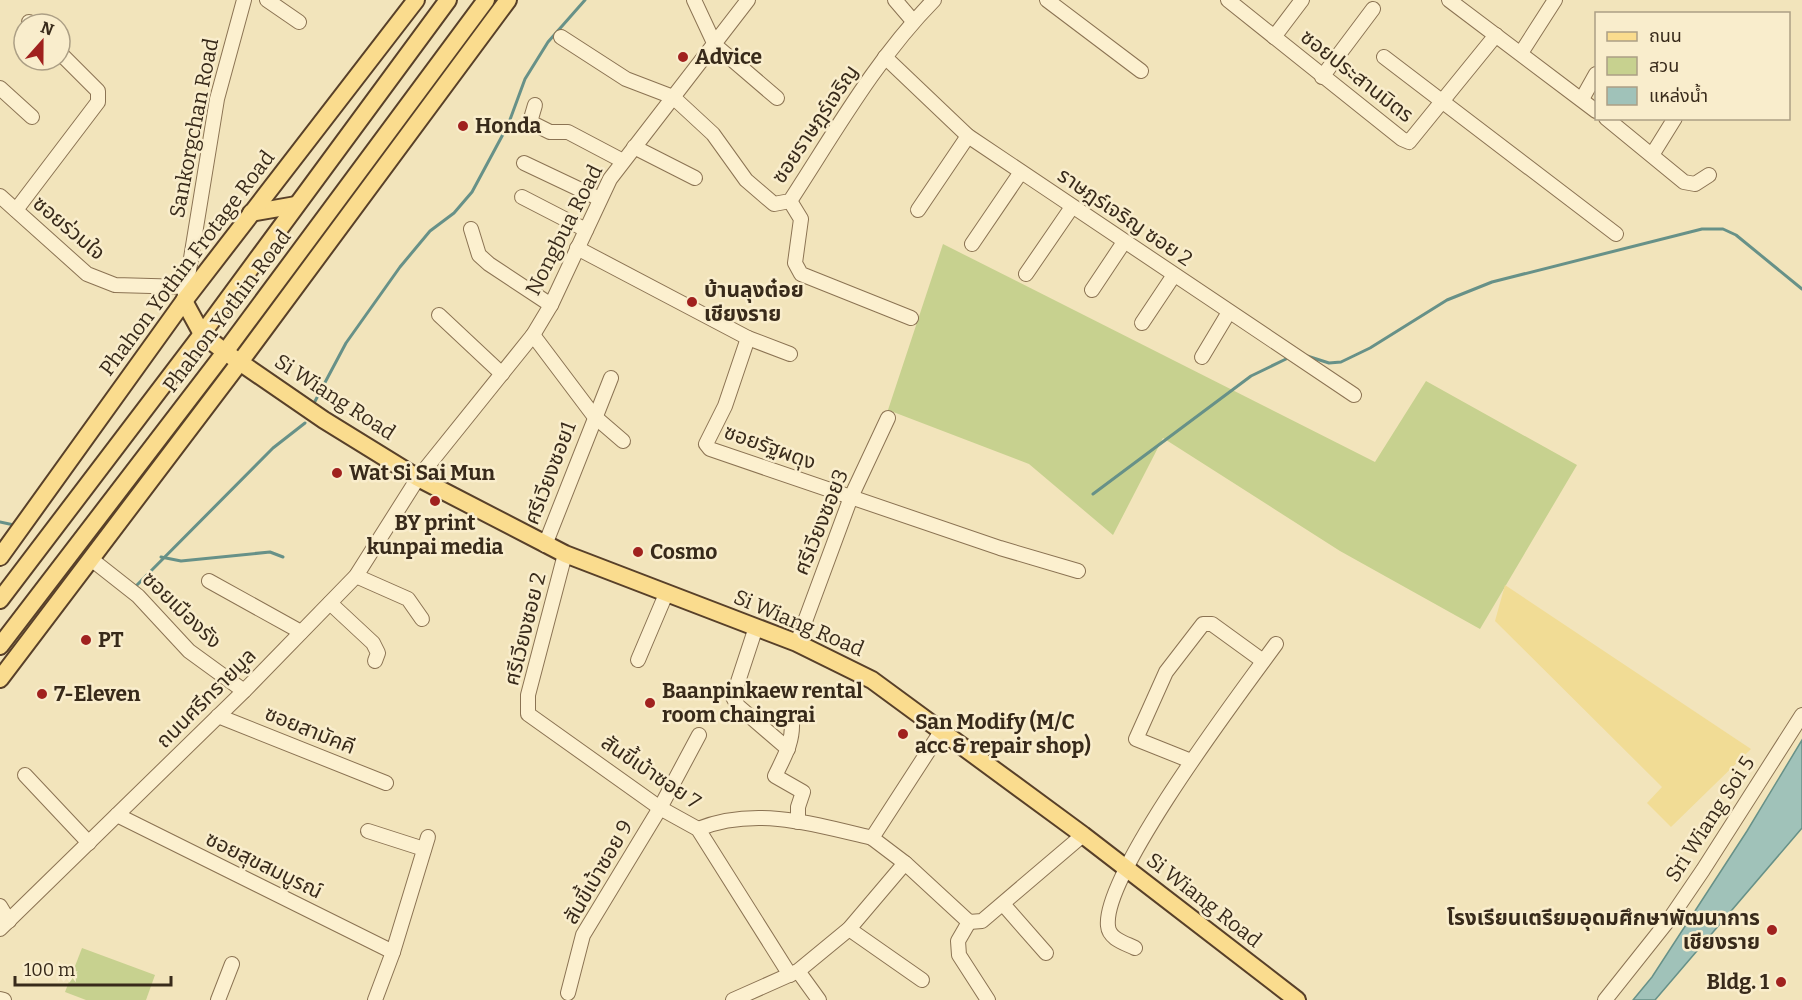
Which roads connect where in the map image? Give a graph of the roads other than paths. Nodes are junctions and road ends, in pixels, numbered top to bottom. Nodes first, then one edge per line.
1 (244, 0) edge
2 (267, 0) edge
3 (416, 0) edge
4 (448, 0) edge
5 (486, 0) edge
6 (508, 0) edge
7 (693, 0) edge
8 (748, 0) edge
9 (895, 0) edge
10 (934, 0) edge
11 (1047, 0) edge
12 (1228, 0) edge
13 (1302, 0) edge
14 (1555, 0) edge
15 (1458, 3) edge
16 (1372, 9) dead end
17 (913, 21) junction
18 (299, 22) dead end
19 (1496, 35) junction
20 (561, 37) dead end
21 (1274, 37) junction
22 (715, 45) junction
23 (1521, 53) junction
24 (885, 57) junction
25 (1384, 57) dead end
26 (72, 65) edge
27 (1141, 71) dead end
28 (1595, 76) edge
29 (1322, 77) junction
30 (0, 88) edge
31 (673, 97) junction
32 (777, 98) dead end
33 (1582, 99) junction
34 (1443, 101) junction
35 (535, 105) dead end
36 (1595, 110) edge
37 (33, 117) dead end
38 (1608, 120) edge
39 (1674, 120) edge
40 (968, 136) junction
41 (634, 147) junction
42 (1652, 155) junction
43 (623, 161) junction
44 (524, 163) dead end
45 (1021, 172) junction
46 (1709, 175) dead end
47 (695, 178) dead end
48 (365, 194) junction
49 (0, 196) edge
50 (522, 197) dead end
51 (600, 199) junction
52 (790, 201) junction
53 (296, 205) junction
54 (1072, 207) junction
55 (16, 210) junction
56 (918, 210) dead end
57 (251, 213) junction
58 (323, 220) junction
59 (471, 229) dead end
60 (585, 230) junction
61 (1616, 234) dead end
62 (1124, 242) junction
63 (972, 244) dead end
64 (578, 248) junction
65 (1026, 274) dead end
66 (1174, 275) junction
67 (1092, 290) dead end
68 (186, 294) junction
69 (551, 305) junction
70 (1229, 312) junction
71 (439, 315) dead end
72 (911, 318) dead end
73 (1142, 323) dead end
74 (202, 334) junction
75 (533, 335) junction
76 (748, 338) junction
77 (225, 352) junction
78 (790, 354) dead end
79 (1202, 357) dead end
80 (240, 362) junction
81 (502, 374) junction
82 (611, 378) dead end
83 (1354, 395) dead end
84 (594, 416) junction
85 (888, 418) dead end
86 (623, 441) dead end
87 (418, 478) junction
88 (851, 497) junction
89 (74, 503) junction
90 (35, 507) junction
91 (97, 520) junction
92 (545, 545) junction
93 (565, 554) junction
94 (0, 557) edge
95 (91, 559) junction
96 (31, 560) junction
97 (1078, 571) dead end
98 (356, 576) junction
99 (210, 582) dead end
100 (666, 594) junction
101 (0, 600) edge
102 (330, 603) junction
103 (422, 619) dead end
104 (16, 625) junction
105 (756, 627) junction
106 (301, 632) junction
107 (797, 643) junction
108 (1276, 644) dead end
109 (0, 646) edge
110 (639, 660) dead end
111 (375, 661) dead end
112 (1263, 662) junction
113 (4, 674) edge
114 (244, 691) junction
115 (528, 714) joint
116 (1802, 715) edge
117 (218, 716) junction
118 (792, 722) dead end
119 (942, 730) junction
120 (699, 735) dead end
121 (788, 749) junction
122 (1191, 761) junction
123 (25, 776) dead end
124 (386, 783) dead end
125 (660, 808) junction
126 (117, 815) junction
127 (798, 822) junction
128 (698, 829) junction
129 (368, 831) dead end
130 (1083, 835) junction
131 (872, 838) junction
132 (89, 843) junction
133 (905, 863) junction
134 (1126, 868) junction
135 (1003, 904) junction
136 (0, 906) edge
137 (969, 922) junction
138 (4, 925) edge
139 (849, 929) junction
140 (1135, 948) dead end
141 (393, 952) junction
142 (1046, 953) dead end
143 (232, 964) dead end
144 (794, 973) junction
145 (922, 980) dead end
146 (568, 998) edge
147 (0, 999) edge
148 (4, 1000) edge
149 (218, 1000) edge
150 (375, 1000) edge
151 (733, 1000) edge
152 (819, 1000) edge
153 (988, 1000) edge
154 (1297, 1000) edge
155 (1605, 1000) edge

1 - 68 street, Sankorgchan Road
2 - 18 street
3 - 57 main road, Phahon Yothin Frotage Road
4 - 53 main road, Phahon Yothin Road
5 - 58 main road, Phahon Yothin Road
6 - 48 main road
7 - 22 street
8 - 22 street, Nongbua Road
9 - 17 street
10 - 17 street, ซอยราษฎร์เจริญ
11 - 27 street
12 - 21 street, ซอยประสานมิตร
13 - 21 street
14 - 23 street
15 - 19 street
16 - 29 street
17 - 24 street, ซอยราษฎร์เจริญ
19 - 23 street
19 - 34 street, ซอยประสานมิตร
20 - 31 street
21 - 29 street, ซอยประสานมิตร
22 - 31 street, Nongbua Road
22 - 32 street
23 - 33 street
24 - 40 street, ราษฎร์เจริญ ซอย 2
24 - 52 street, ซอยราษฎร์เจริญ
25 - 34 street
26 - 55 street
28 - 33 street
29 - 34 street, ซอยประสานมิตร
30 - 37 street
31 - 41 street, Nongbua Road
31 - 52 street, ซอยราษฎร์เจริญ
33 - 36 street
34 - 61 street
35 - 43 street
38 - 42 street
39 - 42 street
40 - 45 street, ราษฎร์เจริญ ซอย 2
40 - 56 street
41 - 43 street, Nongbua Road
41 - 47 street
42 - 46 street
43 - 51 street, Nongbua Road
44 - 51 street
45 - 54 street, ราษฎร์เจริญ ซอย 2
45 - 63 street
48 - 58 main road
48 - 80 main road
49 - 55 street, ซอยร่วมใจ
50 - 60 street
51 - 60 street, Nongbua Road
52 - 72 street
53 - 57 main road
53 - 74 main road, Phahon Yothin Road
54 - 62 street, ราษฎร์เจริญ ซอย 2
54 - 65 street
55 - 68 street, ซอยร่วมใจ
57 - 68 main road, Phahon Yothin Frotage Road
58 - 77 main road, Phahon Yothin Road
59 - 69 street
60 - 64 street, Nongbua Road
62 - 66 street, ราษฎร์เจริญ ซอย 2
62 - 67 street
64 - 69 street, Nongbua Road
64 - 76 street
66 - 70 street, ราษฎร์เจริญ ซอย 2
66 - 73 street
68 - 74 main road
68 - 90 main road, Phahon Yothin Frotage Road
69 - 75 street, Nongbua Road
70 - 79 street
70 - 83 street, ราษฎร์เจริญ ซอย 2
71 - 81 street
74 - 77 main road, Si Wiang Road
74 - 89 main road, Phahon Yothin Road
75 - 81 street, Nongbua Road
75 - 84 street
76 - 78 street
76 - 88 street, ซอยรัฐผดุง
77 - 80 main road, Si Wiang Road
77 - 91 main road, Phahon Yothin Road
80 - 87 main road, Si Wiang Road
80 - 95 main road
81 - 87 street, Nongbua Road
82 - 84 street, ศรีเวียงซอย1
84 - 86 street
84 - 92 street, ศรีเวียงซอย1
85 - 88 street, ศรีเวียงซอย3
87 - 92 main road, Si Wiang Road
87 - 98 street, ถนนศรีทรายมูล
88 - 97 street, ซอยรัฐผดุง
88 - 107 street, ศรีเวียงซอย3
89 - 91 main road
89 - 96 main road, Phahon Yothin Road
90 - 94 main road, Phahon Yothin Frotage Road
90 - 96 main road
91 - 104 main road, Phahon Yothin Road
92 - 93 main road, Si Wiang Road
93 - 100 main road, Si Wiang Road
93 - 115 street, ศรีเวียงซอย 2
95 - 113 main road
95 - 114 street, ซอยเมืองรัง
96 - 101 main road, Phahon Yothin Road
98 - 102 street, ถนนศรีทรายมูล
98 - 103 street
99 - 106 street
100 - 105 main road, Si Wiang Road
100 - 110 street
102 - 106 street, ถนนศรีทรายมูล
102 - 111 street
104 - 109 main road, Phahon Yothin Road
104 - 113 main road
105 - 107 main road, Si Wiang Road
105 - 121 street
106 - 114 street, ถนนศรีทรายมูล
107 - 119 main road, Si Wiang Road
108 - 112 street
112 - 122 street
112 - 122 street
114 - 117 street, ถนนศรีทรายมูล
115 - 125 street, สันขี้เบ้าซอย 7
116 - 155 street, Sri Wiang Soi 5
117 - 124 street, ซอยสามัคคี
117 - 126 street, ถนนศรีทรายมูล
118 - 121 street
119 - 130 main road, Si Wiang Road
119 - 131 street
120 - 125 street, สันขี้เบ้าซอย 9
121 - 127 street
122 - 134 street
123 - 132 street
125 - 128 street, สันขี้เบ้าซอย 7
125 - 146 street, สันขี้เบ้าซอย 9
126 - 132 street, ถนนศรีทรายมูล
126 - 141 street, ซอยสุขสมบูรณ์
127 - 128 street
127 - 131 street
128 - 144 street, สันขี้เบ้าซอย 7
129 - 141 street
130 - 134 main road, Si Wiang Road
130 - 135 street
131 - 133 street
132 - 138 street, ถนนศรีทรายมูล
133 - 137 street
133 - 139 street
134 - 140 street
134 - 154 main road, Si Wiang Road
135 - 137 street
135 - 142 street
136 - 138 street
137 - 153 street
139 - 144 street
139 - 145 street
141 - 150 street
143 - 149 street
144 - 151 street
144 - 152 street, สันขี้เบ้าซอย 7
147 - 148 street

